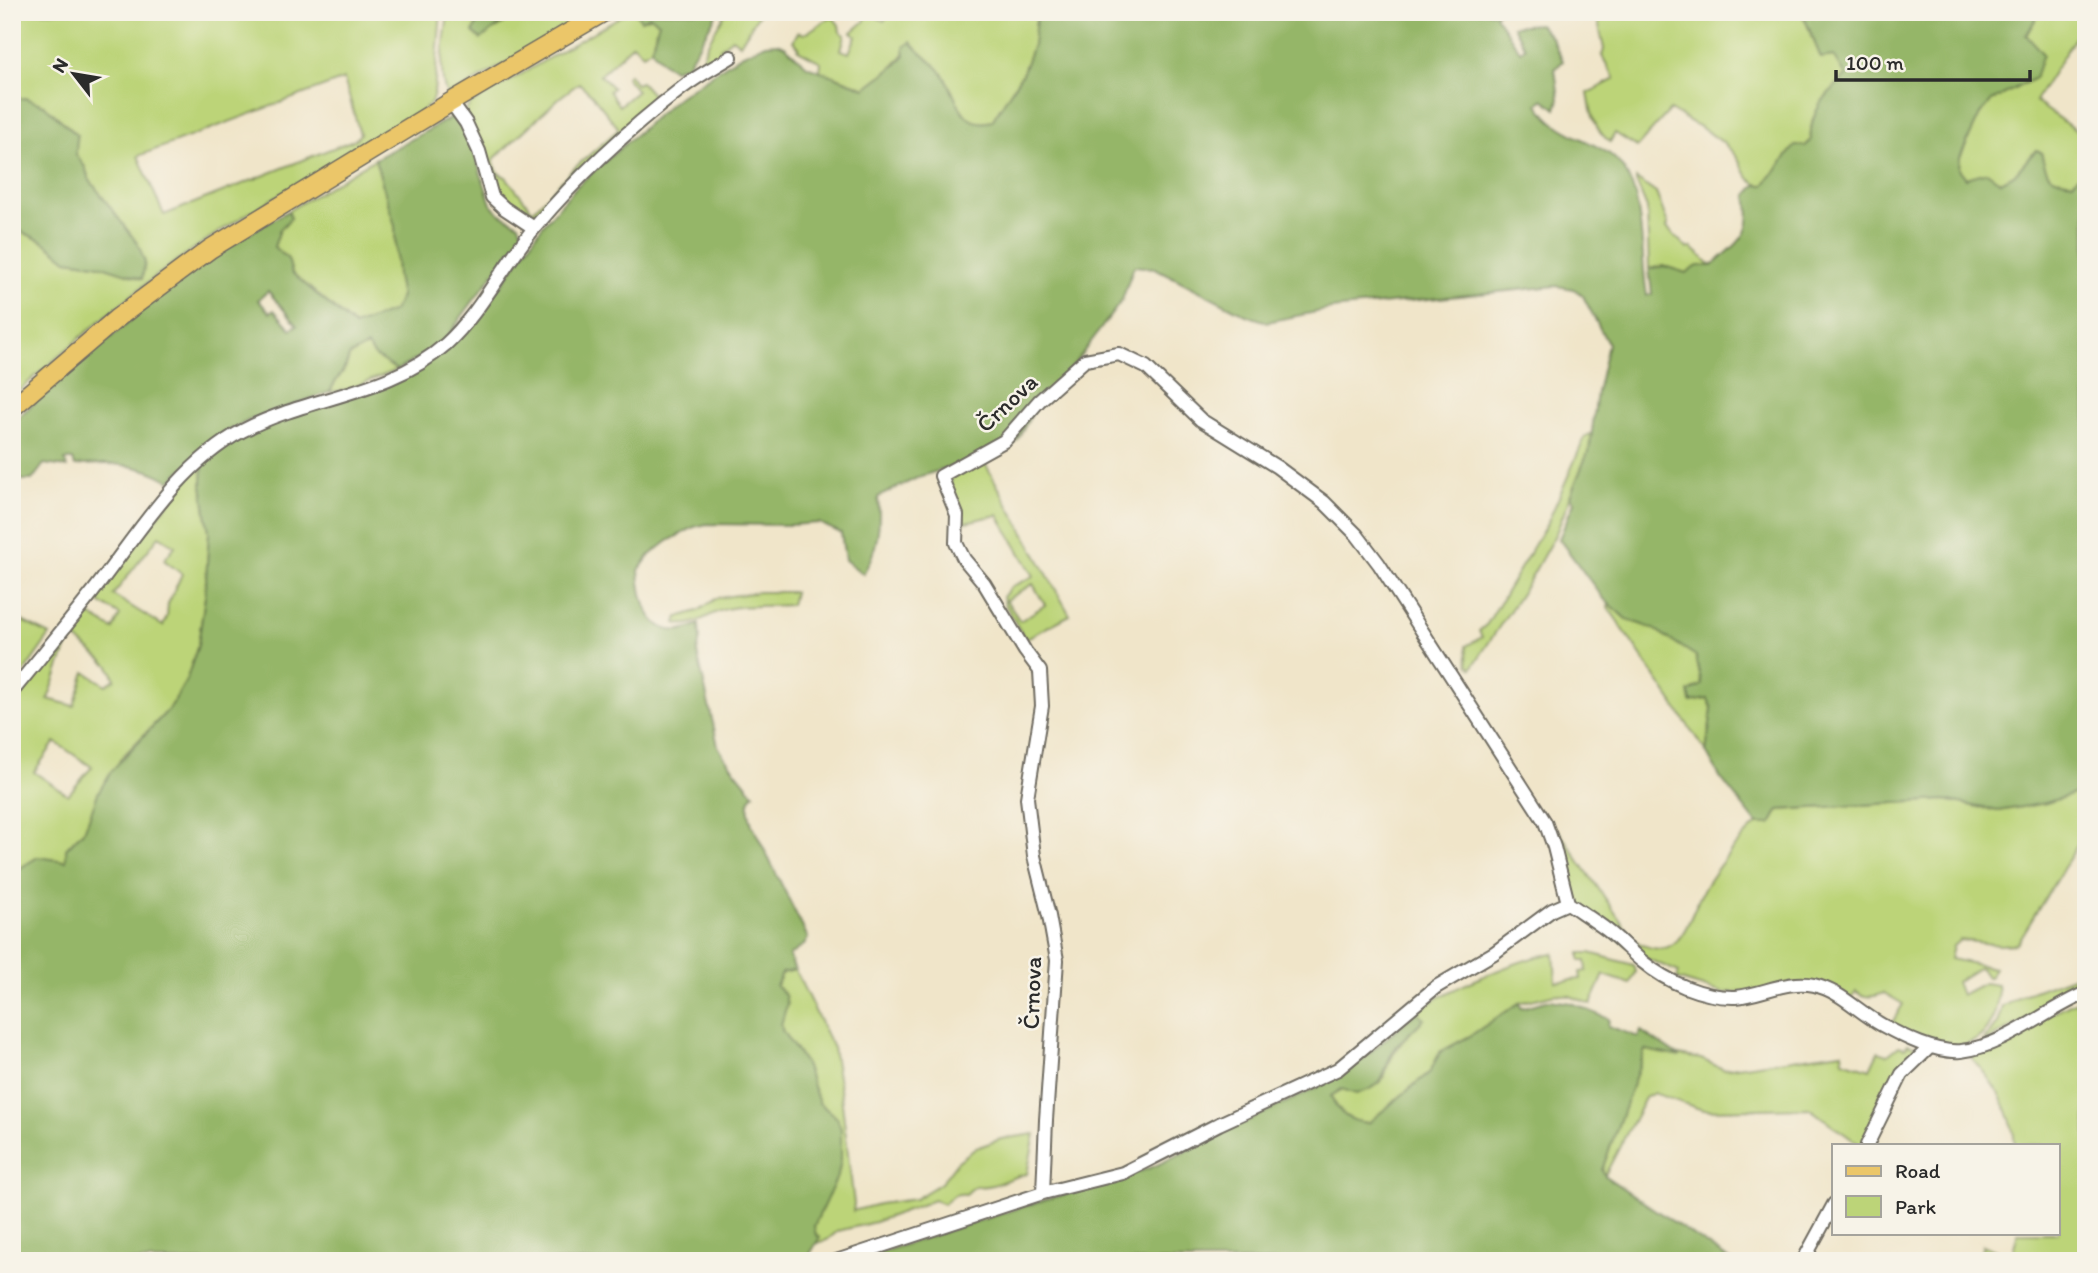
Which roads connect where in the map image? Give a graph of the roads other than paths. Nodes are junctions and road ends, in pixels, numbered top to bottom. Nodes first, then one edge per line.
1 (604, 12) edge
2 (731, 57) dead end
3 (451, 102) junction
4 (534, 228) junction
5 (12, 408) edge
6 (12, 692) edge
7 (1568, 903) junction
8 (2086, 993) edge
9 (1930, 1047) junction
10 (1867, 1144) edge
11 (1043, 1193) junction
12 (1832, 1208) edge
13 (836, 1261) edge
14 (1803, 1261) edge

1 - 3 main road
2 - 4 street
3 - 4 street
3 - 5 main road
4 - 6 street
7 - 9 street
7 - 11 street
7 - 11 street, Črnova
8 - 9 street
9 - 10 street
11 - 13 street
12 - 14 street

